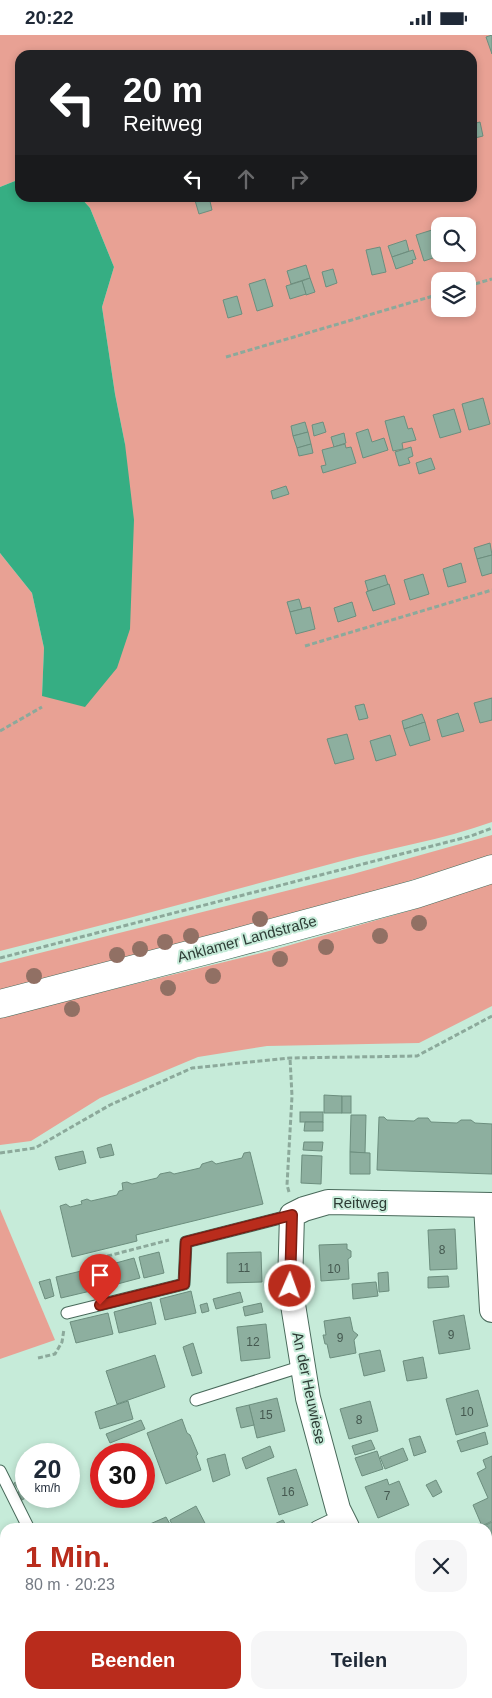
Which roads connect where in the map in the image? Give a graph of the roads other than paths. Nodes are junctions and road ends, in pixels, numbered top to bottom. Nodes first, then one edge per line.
1 (492, 869) edge
2 (0, 1003) edge
3 (489, 1205) edge
4 (292, 1215) junction
5 (492, 1310) edge
6 (67, 1313) road end
7 (303, 1366) junction
8 (196, 1400) dead end
9 (0, 1471) edge
10 (344, 1521) edge
11 (26, 1523) edge

1 - 2 main road, Anklamer Landstraße
3 - 4 street, Reitweg
3 - 5 street
4 - 6 lane, Reitweg
4 - 7 street, An der Heuwiese
7 - 8 lane
7 - 10 street, An der Heuwiese
9 - 11 lane

